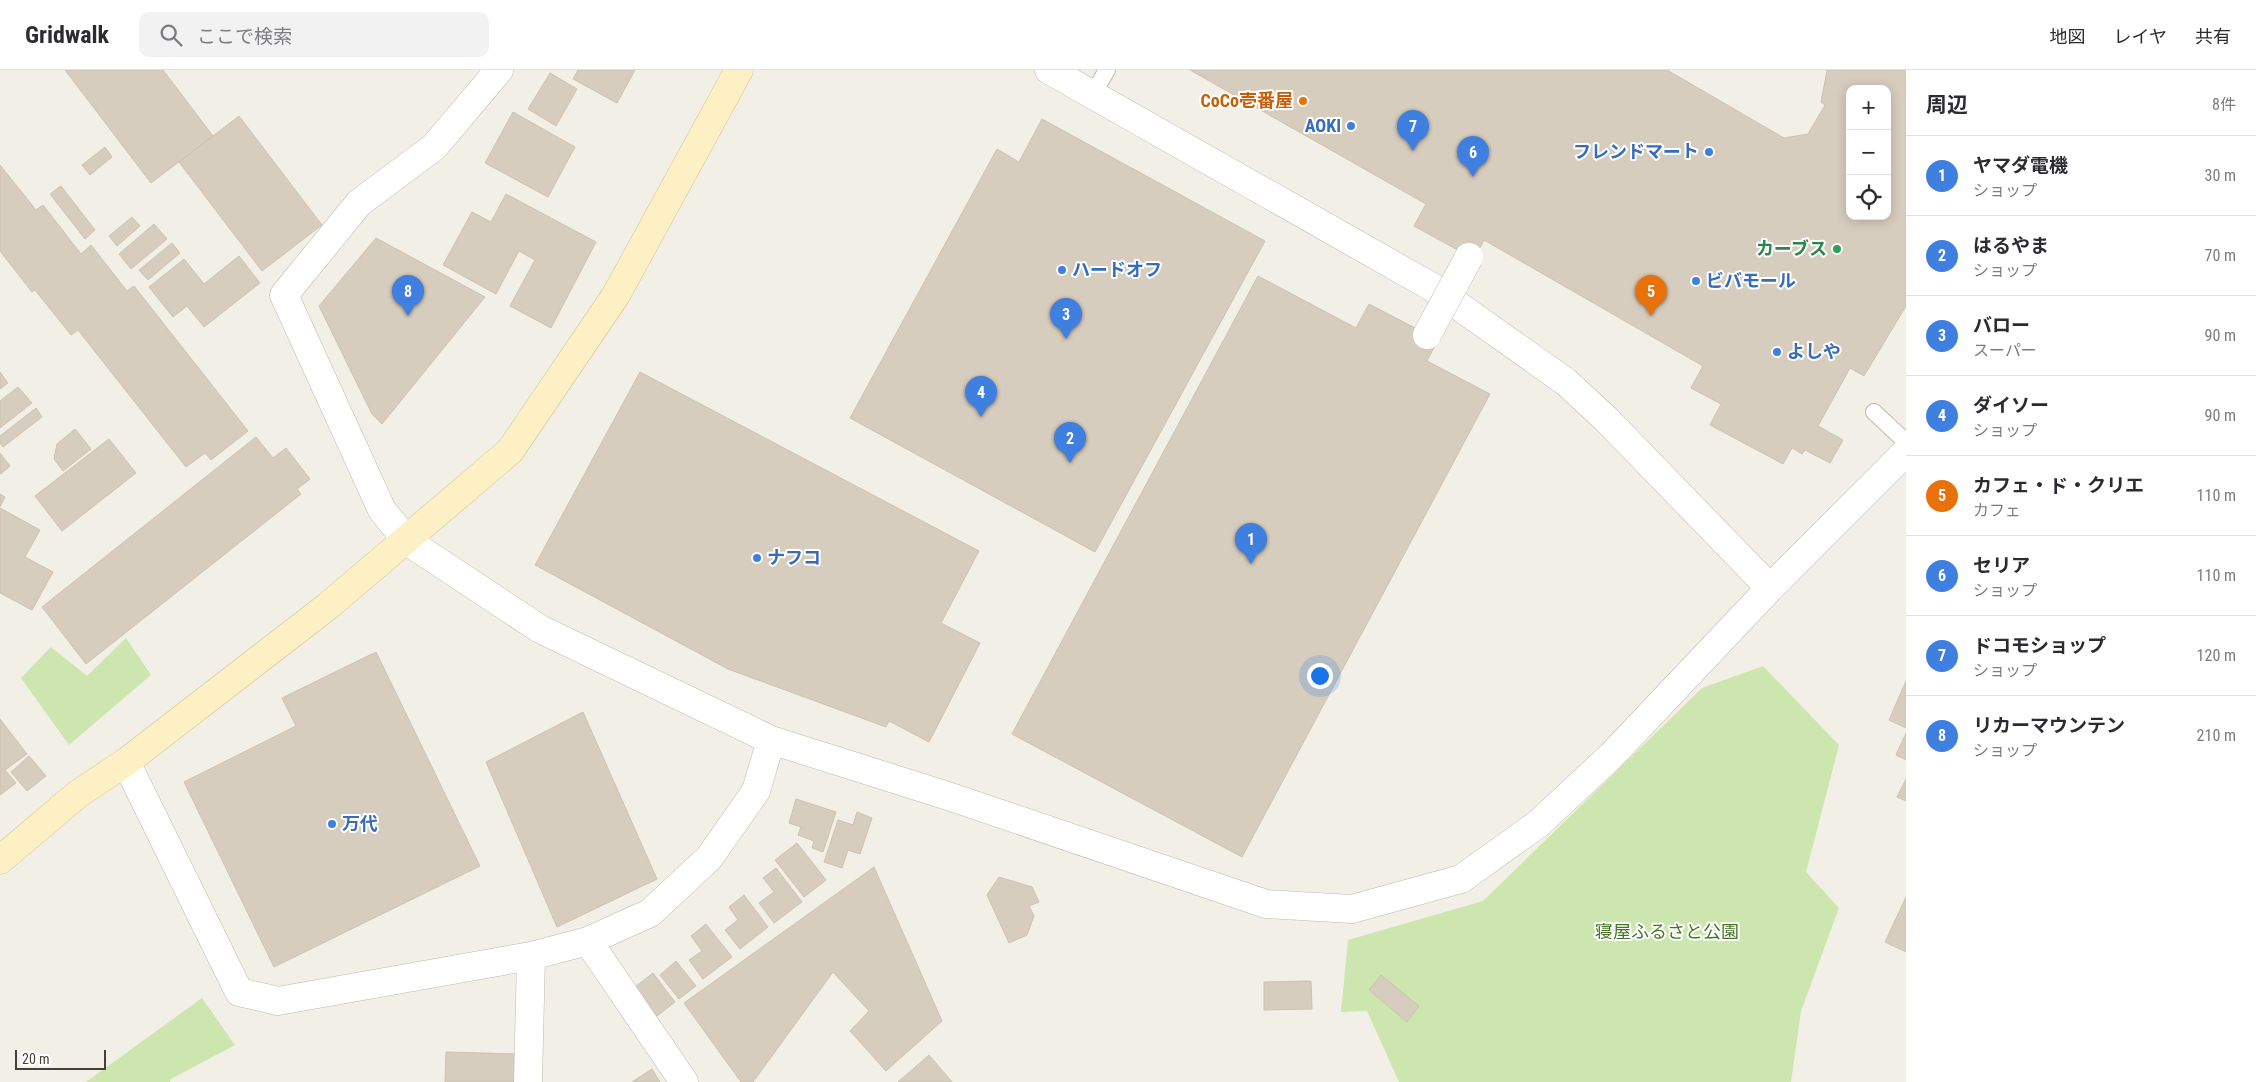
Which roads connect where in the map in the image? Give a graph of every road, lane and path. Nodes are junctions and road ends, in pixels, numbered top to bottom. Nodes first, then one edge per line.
1 (499, 70) edge
2 (739, 70) edge
3 (1049, 70) edge
4 (1107, 70) edge
5 (1093, 94) junction
6 (1469, 257) dead end
7 (1427, 335) dead end
8 (1874, 412) dead end
9 (1906, 442) edge
10 (1906, 452) edge
11 (407, 541) junction
12 (1770, 588) junction
13 (771, 740) junction
14 (126, 762) junction
15 (0, 860) edge
16 (588, 941) junction
17 (531, 956) junction
18 (528, 1082) edge
19 (684, 1082) edge

1 - 11 street
2 - 11 street
3 - 5 street
4 - 5 lane
5 - 12 street
6 - 7 street, bridge
8 - 9 lane
10 - 12 street
11 - 13 street
11 - 14 street
12 - 13 street
13 - 16 street
14 - 15 street
14 - 17 street
16 - 17 street
16 - 19 street
17 - 18 street

